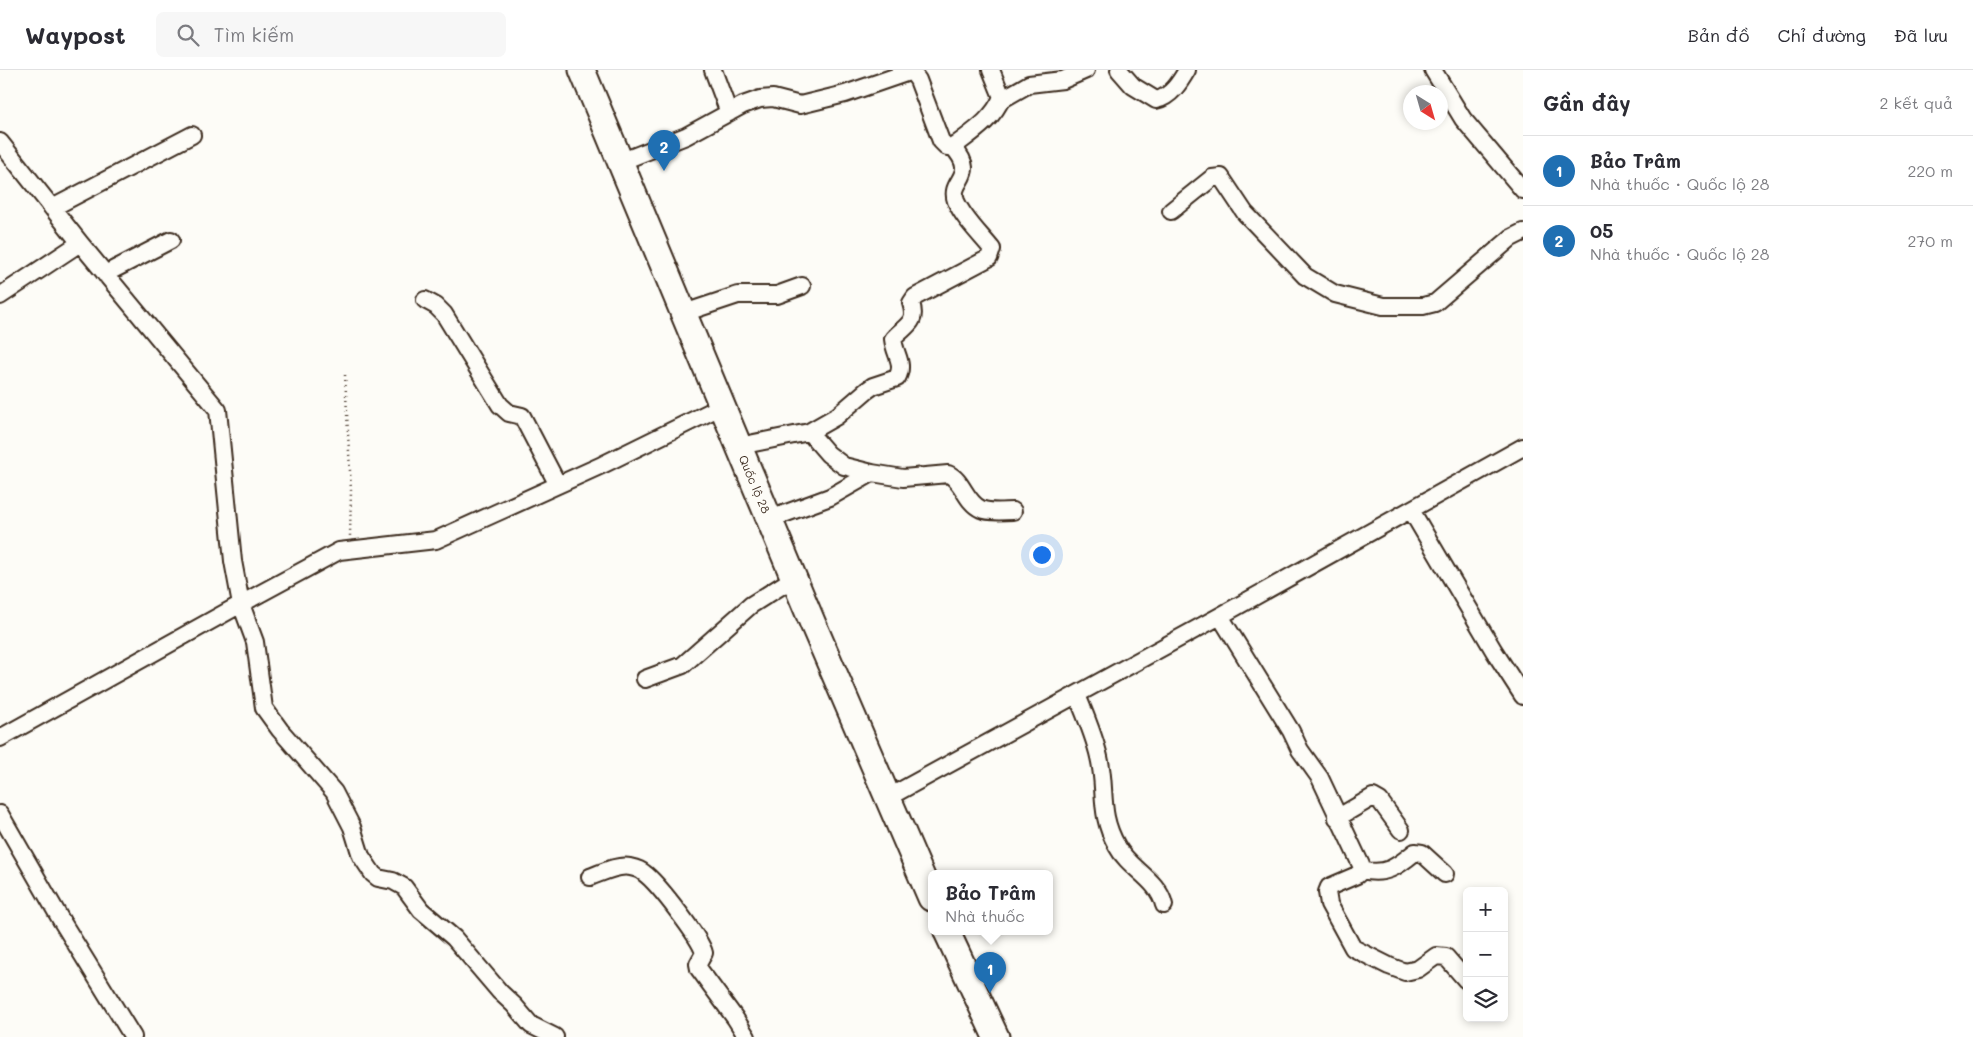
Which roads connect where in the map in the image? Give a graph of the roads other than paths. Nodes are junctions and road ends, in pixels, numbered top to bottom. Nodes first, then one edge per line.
1 (582, 70) edge
2 (713, 70) edge
3 (991, 70) edge
4 (1086, 70) edge
5 (1119, 70) edge
6 (1187, 70) edge
7 (1433, 70) edge
8 (1001, 100) junction
9 (729, 113) junction
10 (192, 135) dead end
11 (0, 142) edge
12 (953, 147) junction
13 (620, 162) junction
14 (1523, 190) edge
15 (52, 208) junction
16 (1171, 211) dead end
17 (1523, 232) edge
18 (171, 240) dead end
19 (80, 243) junction
20 (105, 274) junction
21 (802, 286) dead end
22 (0, 296) edge
23 (425, 300) dead end
24 (684, 313) junction
25 (722, 406) junction
26 (809, 432) junction
27 (739, 446) junction
28 (1523, 447) edge
29 (872, 473) junction
30 (558, 485) junction
31 (1411, 510) junction
32 (1013, 511) dead end
33 (770, 519) junction
34 (794, 578) junction
35 (241, 604) junction
36 (1220, 616) junction
37 (645, 679) dead end
38 (1077, 695) junction
39 (1523, 696) edge
40 (0, 738) edge
41 (887, 798) junction
42 (0, 814) edge
43 (1337, 818) junction
44 (1401, 830) dead end
45 (1362, 870) junction
46 (1444, 874) dead end
47 (590, 877) dead end
48 (928, 891) edge
49 (1164, 906) dead end
50 (948, 935) edge
51 (1463, 977) edge
52 (133, 1037) edge
53 (555, 1037) edge
54 (747, 1037) edge
55 (996, 1037) edge

1 - 13 highway, Quốc lộ 28
2 - 9 street
3 - 8 street
4 - 8 street
5 - 6 street
7 - 14 street
8 - 12 street
9 - 12 street
9 - 13 street
10 - 15 street
11 - 15 street
12 - 26 street
13 - 24 highway, Quốc lộ 28
15 - 19 street
16 - 17 street
18 - 20 street
19 - 20 street
19 - 22 street
20 - 35 street
21 - 24 street
23 - 30 street
24 - 25 highway, Quốc lộ 28
25 - 27 highway, Quốc lộ 28
25 - 30 street
26 - 27 street
26 - 29 street
27 - 33 highway, Quốc lộ 28
28 - 31 street
29 - 32 street
29 - 33 street
30 - 35 street
31 - 36 street
31 - 39 street
33 - 34 highway, Quốc lộ 28
34 - 37 street
34 - 41 highway, Quốc lộ 28
35 - 40 street
35 - 53 street
36 - 38 street
36 - 43 street
38 - 41 street
38 - 49 street
41 - 48 highway, Quốc lộ 28
42 - 52 street
43 - 44 street
43 - 45 street
45 - 46 street
45 - 51 street
47 - 54 street
50 - 55 highway

